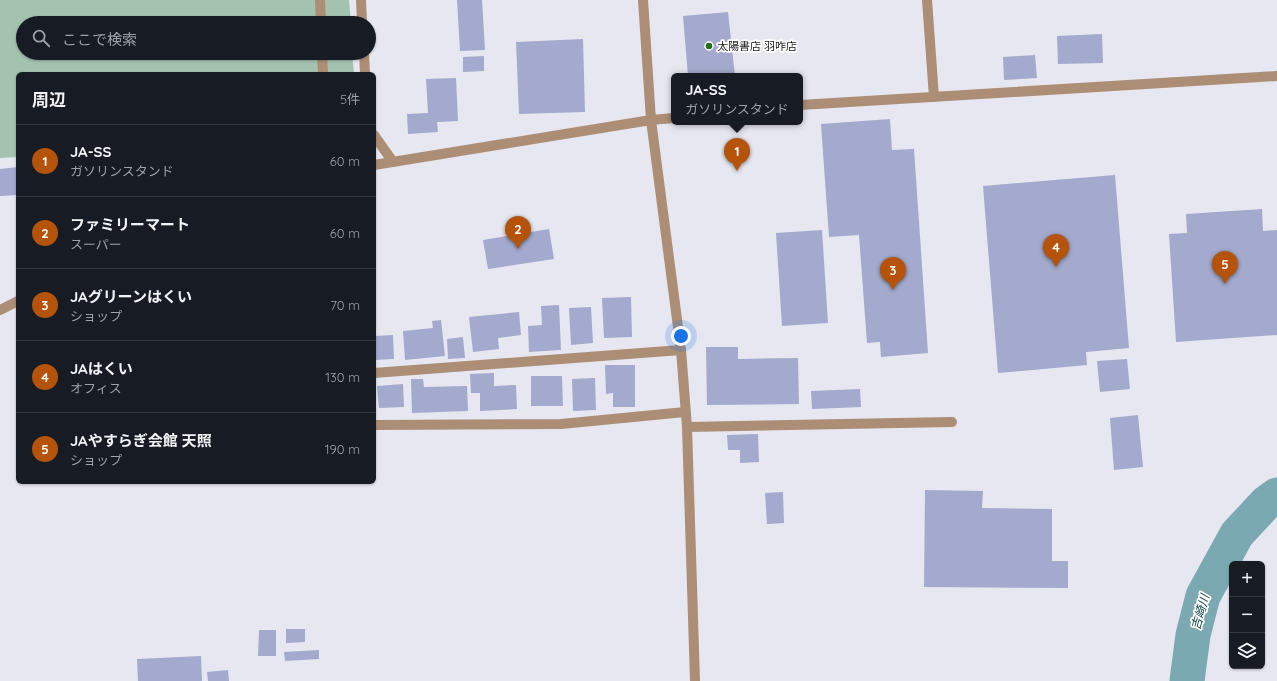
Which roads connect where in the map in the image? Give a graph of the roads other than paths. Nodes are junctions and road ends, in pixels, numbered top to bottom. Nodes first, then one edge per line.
1 (320, 0) edge
2 (361, 0) edge
3 (643, 0) edge
4 (927, 0) edge
5 (321, 16) edge
6 (362, 16) edge
7 (322, 60) edge
8 (365, 60) edge
9 (323, 72) edge
10 (366, 72) edge
11 (1277, 76) edge
12 (934, 97) junction
13 (803, 105) edge
14 (671, 118) edge
15 (651, 120) junction
16 (376, 138) edge
17 (394, 162) junction
18 (376, 165) edge
19 (16, 302) edge
20 (0, 310) edge
21 (681, 350) junction
22 (376, 373) edge
23 (685, 412) junction
24 (952, 422) dead end
25 (376, 425) edge
26 (687, 427) junction
27 (695, 681) edge

1 - 5 street
2 - 6 street
3 - 15 street
4 - 12 street
7 - 9 street
8 - 10 street
11 - 12 street
12 - 13 street
14 - 15 street
15 - 17 street
15 - 21 street
16 - 17 street
17 - 18 street
19 - 20 street
21 - 22 street
21 - 23 street
23 - 25 street
23 - 26 street
24 - 26 street
26 - 27 street

